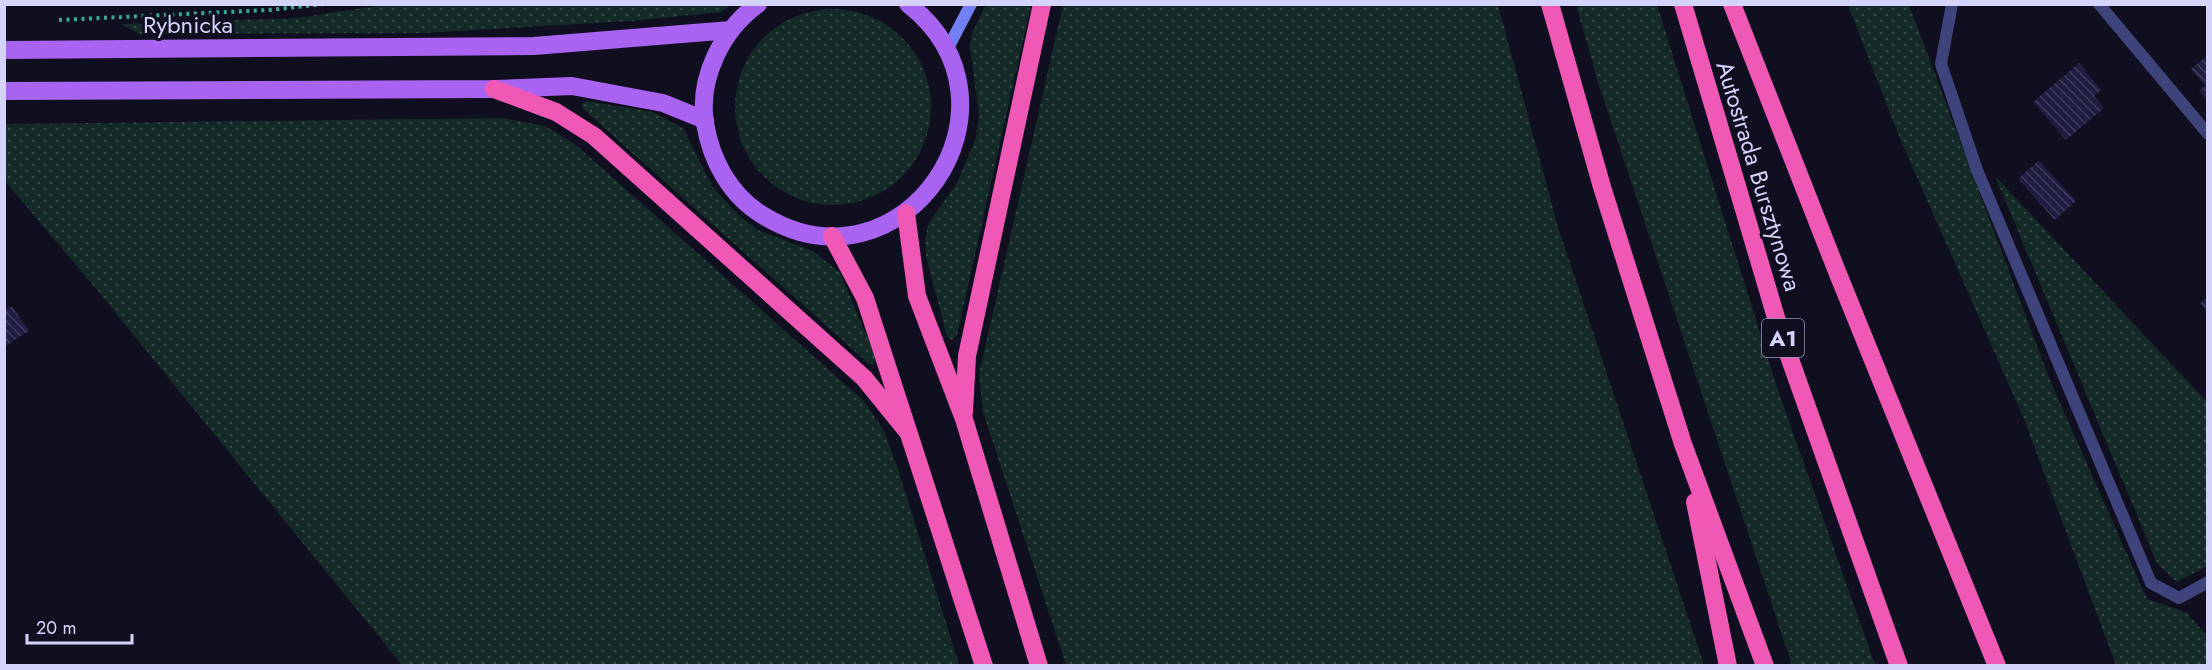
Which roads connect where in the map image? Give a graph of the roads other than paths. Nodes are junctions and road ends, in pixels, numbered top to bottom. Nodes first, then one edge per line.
1 (758, 4) edge
2 (908, 4) edge
3 (971, 4) edge
4 (1042, 4) edge
5 (1550, 4) edge
6 (1683, 4) edge
7 (1732, 4) edge
8 (1952, 4) edge
9 (2099, 4) edge
10 (730, 30) junction
11 (4, 50) edge
12 (947, 50) junction
13 (494, 89) junction
14 (4, 91) edge
15 (705, 120) junction
16 (2208, 135) edge
17 (906, 213) junction
18 (832, 236) junction
19 (964, 419) junction
20 (907, 431) junction
21 (1683, 444) junction
22 (2208, 582) edge
23 (984, 666) edge
24 (1039, 666) edge
25 (1728, 666) edge
26 (1765, 666) edge
27 (1899, 666) edge
28 (1997, 666) edge

1 - 10 main road
2 - 12 main road
3 - 12 street
4 - 19 highway
5 - 21 highway
6 - 27 highway, Autostrada Bursztynowa / A1
7 - 28 highway
8 - 22 lane
9 - 16 lane
10 - 11 main road, Rybnicka
10 - 15 main road
12 - 17 main road
13 - 14 main road
13 - 15 main road
13 - 20 highway
15 - 18 main road
17 - 18 main road
17 - 19 highway
18 - 20 highway
19 - 24 highway
20 - 23 highway
21 - 25 highway
21 - 26 highway

